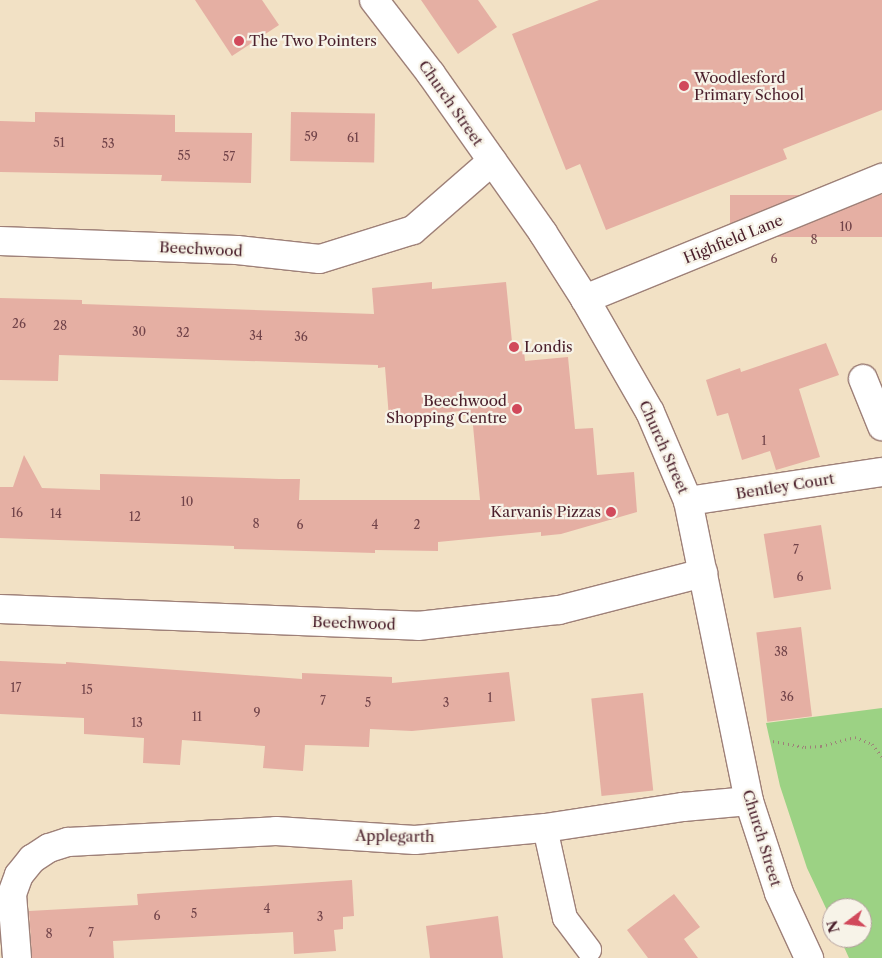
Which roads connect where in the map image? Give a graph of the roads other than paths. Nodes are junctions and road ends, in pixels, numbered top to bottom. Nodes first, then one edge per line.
1 (374, 0) edge
2 (492, 161) junction
3 (882, 178) edge
4 (0, 241) edge
5 (585, 299) junction
6 (863, 380) dead end
7 (882, 426) edge
8 (882, 472) edge
9 (688, 501) junction
10 (703, 573) junction
11 (0, 609) edge
12 (749, 800) junction
13 (545, 828) junction
14 (588, 950) dead end
15 (11, 954) edge
16 (810, 958) edge

1 - 2 street, Church Street
2 - 4 street, Beechwood
2 - 5 street, Church Street
3 - 5 street, Highfield Lane
5 - 9 street, Church Street
6 - 7 street
8 - 9 street, Bentley Court
9 - 10 street, Church Street
10 - 11 street, Beechwood
10 - 12 street, Church Street
12 - 13 street, Applegarth
12 - 16 street, Church Street
13 - 14 lane
13 - 15 street, Applegarth

